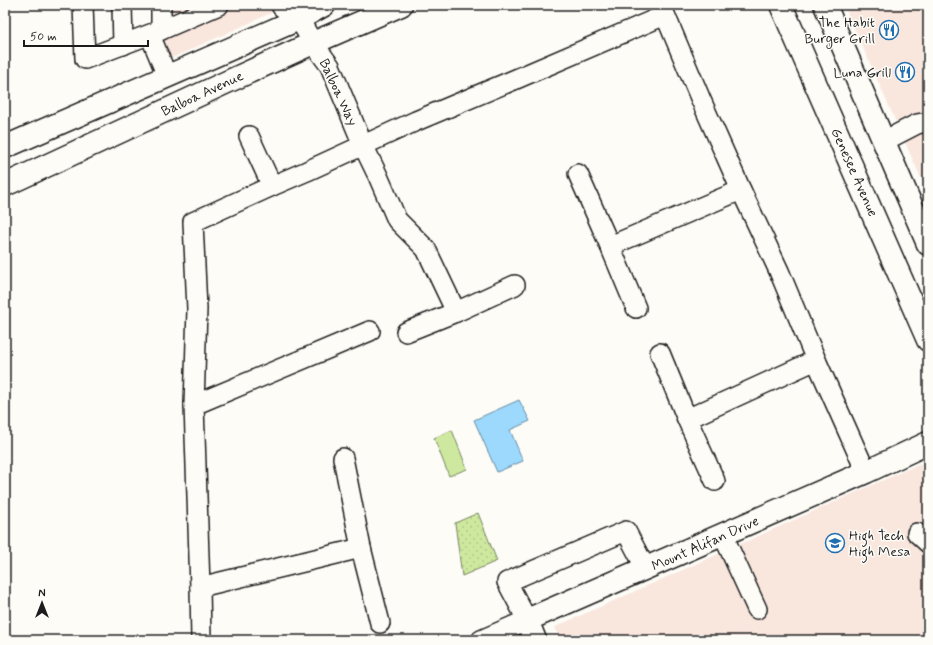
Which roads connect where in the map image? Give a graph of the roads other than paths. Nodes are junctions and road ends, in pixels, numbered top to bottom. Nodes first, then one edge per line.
1 (83, 5) edge
2 (122, 5) edge
3 (161, 5) edge
4 (219, 5) edge
5 (281, 5) edge
6 (324, 5) edge
7 (401, 5) edge
8 (781, 5) edge
9 (825, 5) edge
10 (663, 10) edge
11 (299, 12) edge
12 (155, 33) junction
13 (314, 43) junction
14 (123, 45) junction
15 (167, 76) junction
16 (928, 122) edge
17 (249, 136) dead end
18 (884, 141) junction
19 (363, 145) junction
20 (5, 147) edge
21 (578, 174) dead end
22 (5, 185) edge
23 (272, 186) junction
24 (741, 190) junction
25 (928, 244) edge
26 (610, 246) junction
27 (516, 285) dead end
28 (636, 308) dead end
29 (456, 312) junction
30 (370, 331) dead end
31 (406, 332) dead end
32 (928, 340) edge
33 (660, 353) dead end
34 (816, 360) junction
35 (194, 405) junction
36 (687, 419) junction
37 (928, 443) edge
38 (343, 458) dead end
39 (866, 472) junction
40 (715, 481) dead end
41 (723, 535) junction
42 (361, 548) junction
43 (646, 569) junction
44 (200, 587) junction
45 (757, 609) dead end
46 (527, 620) junction
47 (380, 623) dead end
48 (201, 640) edge
49 (481, 640) edge
50 (535, 640) edge

1 - 14 street
2 - 14 street
3 - 12 street
4 - 12 street
5 - 11 street, Balboa Way
6 - 11 main road, Balboa Avenue
7 - 13 main road, Balboa Avenue
8 - 32 main road, Genesee Avenue
9 - 18 main road
10 - 19 street
10 - 24 street
11 - 13 street, Balboa Way
11 - 15 main road, Balboa Avenue
12 - 14 street
12 - 15 street
13 - 19 street, Balboa Way
13 - 22 main road, Balboa Avenue
15 - 20 main road, Balboa Avenue
16 - 18 street
17 - 23 street
18 - 25 main road
19 - 23 street
19 - 29 street, Balboa Way
21 - 26 street
23 - 35 street
24 - 26 street
24 - 34 street
26 - 28 street
27 - 29 street
29 - 31 street
30 - 35 street
33 - 36 street
34 - 36 street
34 - 39 street
35 - 44 street
36 - 40 street
37 - 39 main road, Mount Alifan Drive
38 - 42 street
39 - 41 main road, Mount Alifan Drive
41 - 43 main road, Mount Alifan Drive
41 - 45 street
42 - 44 street
42 - 47 street
43 - 46 main road, Mount Alifan Drive
43 - 46 street
44 - 48 street
46 - 49 street, Mount Alifan Drive
46 - 50 main road

